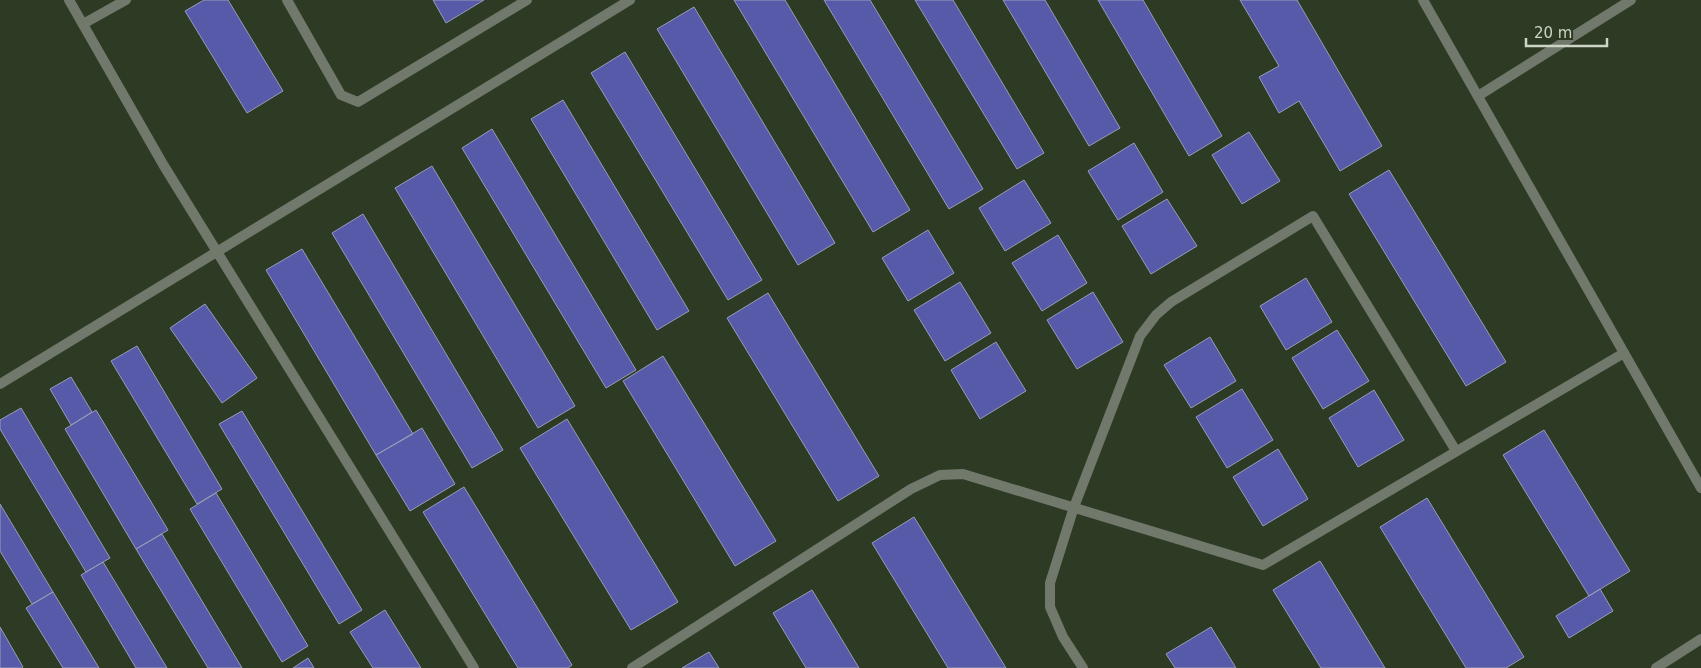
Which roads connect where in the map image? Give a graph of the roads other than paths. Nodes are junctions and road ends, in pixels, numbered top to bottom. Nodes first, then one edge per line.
1 (69, 0) edge
2 (126, 0) edge
3 (287, 0) edge
4 (527, 0) edge
5 (630, 0) edge
6 (1424, 0) edge
7 (1631, 0) edge
8 (83, 24) junction
9 (1478, 96) junction
10 (216, 250) junction
11 (1624, 353) junction
12 (0, 384) edge
13 (1456, 451) junction
14 (1701, 488) edge
15 (1074, 508) junction
16 (1701, 639) edge
17 (474, 668) edge
18 (632, 668) edge
19 (1083, 668) edge
20 (1656, 668) edge

1 - 8 street
2 - 8 street
3 - 4 street
5 - 10 street
6 - 9 street
7 - 9 street
8 - 10 street
9 - 11 street
10 - 12 street
10 - 17 street
11 - 13 street
11 - 14 street
13 - 15 street
13 - 15 street
15 - 18 street
15 - 19 street
16 - 20 street

